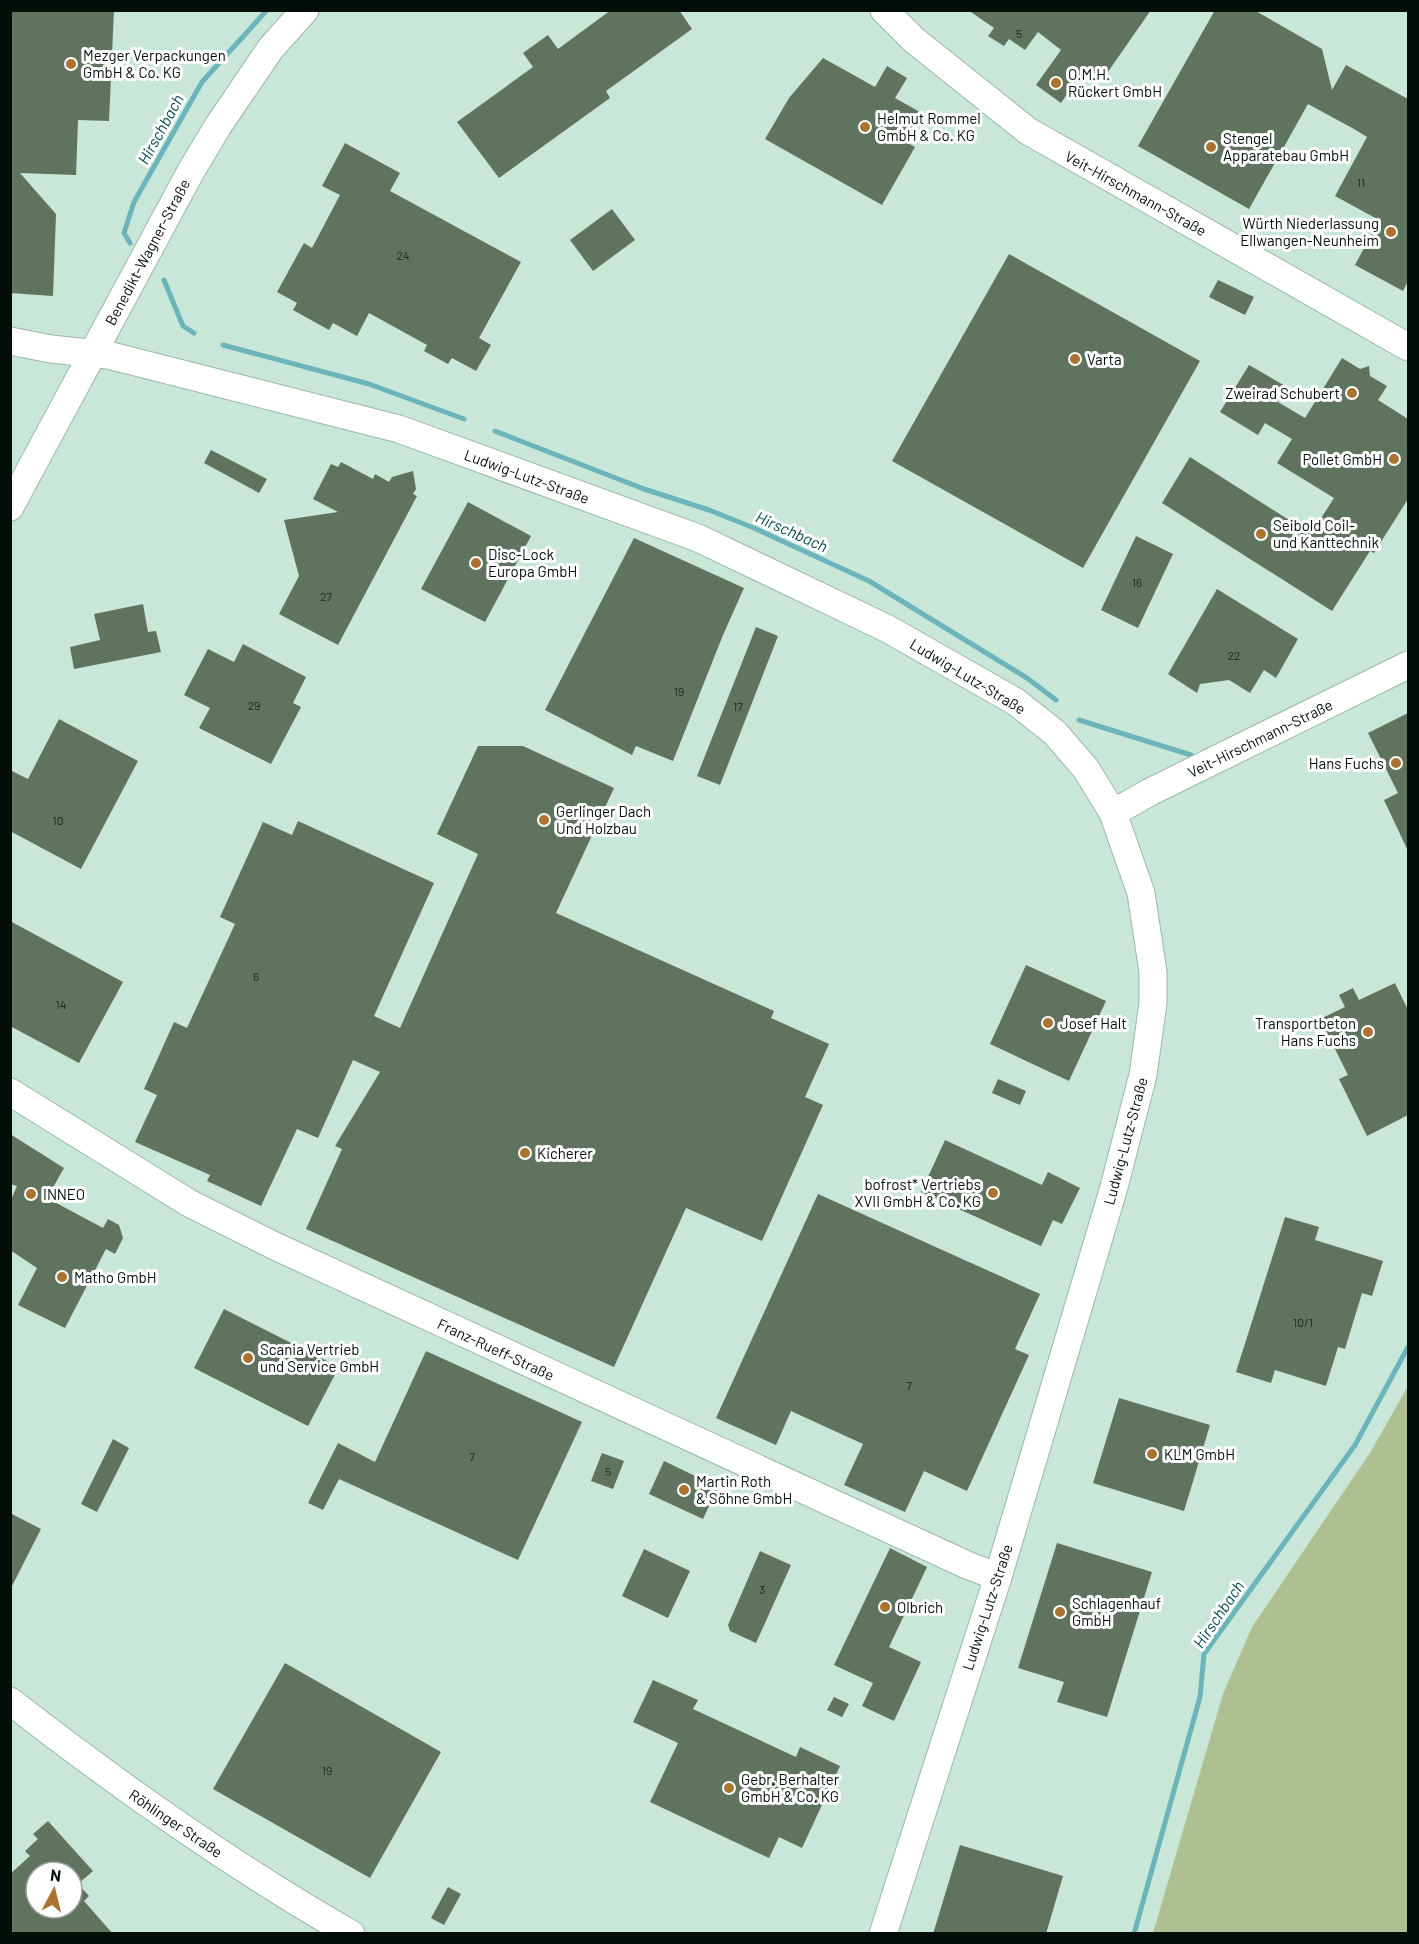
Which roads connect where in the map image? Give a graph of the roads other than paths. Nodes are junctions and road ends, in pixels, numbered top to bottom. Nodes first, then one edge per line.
1 (305, 10) edge
2 (884, 10) edge
3 (10, 341) edge
4 (1408, 347) edge
5 (93, 354) junction
6 (10, 507) edge
7 (1408, 665) edge
8 (1113, 813) junction
9 (10, 1092) edge
10 (998, 1576) junction
11 (10, 1701) edge
12 (351, 1934) edge
13 (883, 1934) edge

1 - 5 street, Benedikt-Wagner-Straße
2 - 4 street, Veit-Hirschmann-Straße
3 - 5 street, Ludwig-Lutz-Straße
5 - 6 street, Benedikt-Wagner-Straße
5 - 8 street, Ludwig-Lutz-Straße
7 - 8 street, Veit-Hirschmann-Straße
8 - 10 street, Ludwig-Lutz-Straße
9 - 10 street, Franz-Rueff-Straße
10 - 13 street, Ludwig-Lutz-Straße
11 - 12 street, Röhlinger Straße

